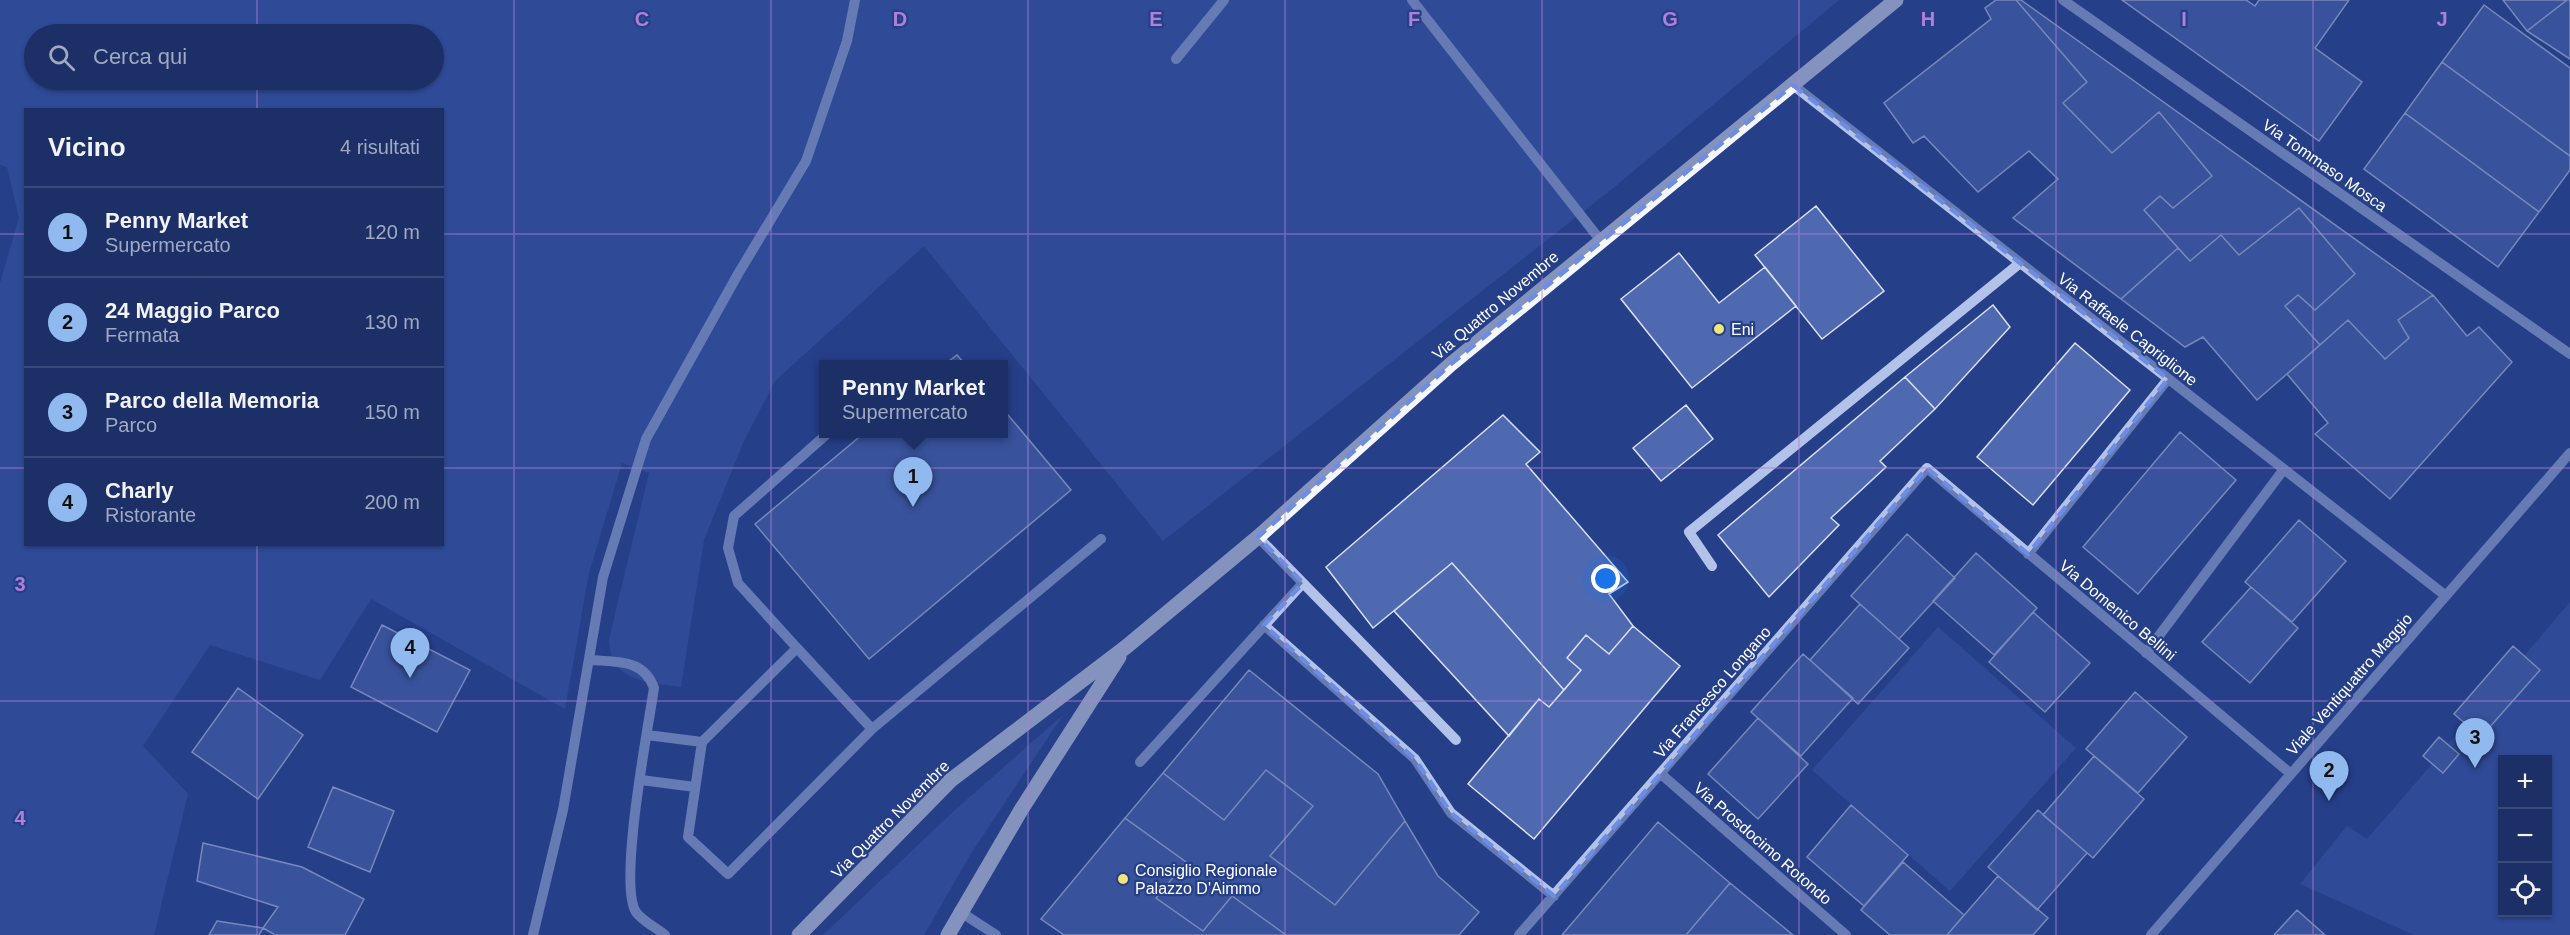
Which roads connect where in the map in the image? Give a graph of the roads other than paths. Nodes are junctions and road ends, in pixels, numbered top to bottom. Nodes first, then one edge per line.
1 (855, 0) edge
2 (1224, 0) edge
3 (1412, 0) edge
4 (1896, 0) edge
5 (2063, 0) edge
6 (1176, 59) dead end
7 (1793, 85) junction
8 (1601, 241) junction
9 (2020, 263) junction
10 (2570, 354) edge
11 (2168, 379) junction
12 (822, 438) edge
13 (2570, 453) edge
14 (1927, 468) joint
15 (2284, 469) junction
16 (1258, 537) junction
17 (1101, 539) dead end
18 (2028, 554) junction
19 (1712, 566) dead end
20 (1303, 583) junction
21 (2446, 596) junction
22 (1264, 625) junction
23 (1126, 647) junction
24 (797, 648) junction
25 (2146, 653) junction
26 (591, 660) junction
27 (872, 729) junction
28 (647, 735) junction
29 (1456, 740) dead end
30 (702, 742) junction
31 (1140, 762) dead end
32 (1660, 774) junction
33 (2291, 774) junction
34 (641, 780) junction
35 (695, 787) junction
36 (1554, 896) junction
37 (959, 911) junction
38 (533, 935) edge
39 (665, 935) edge
40 (799, 935) edge
41 (948, 935) edge
42 (996, 935) edge
43 (1519, 935) edge
44 (1846, 935) edge
45 (2151, 935) edge

1 - 26 street
2 - 6 street
3 - 8 street
4 - 7 main road, Via Quattro Novembre
5 - 10 street, Via Tommaso Mosca
7 - 8 main road, Via Quattro Novembre
7 - 9 street, Via Raffaele Capriglione
8 - 16 main road, Via Quattro Novembre
9 - 11 street, Via Raffaele Capriglione
9 - 19 street
11 - 15 street, Via Raffaele Capriglione
11 - 18 street
12 - 24 street
13 - 21 street, Viale Ventiquattro Maggio
14 - 18 street, Via Domenico Bellini
14 - 32 street, Via Francesco Longano
15 - 21 street, Via Raffaele Capriglione
15 - 25 street
16 - 20 street
16 - 23 main road, Via Quattro Novembre
17 - 27 street
18 - 25 street, Via Domenico Bellini
20 - 22 street
20 - 29 street
21 - 33 street, Viale Ventiquattro Maggio
22 - 31 street
22 - 36 street
23 - 37 main road, Via Quattro Novembre
23 - 40 main road, Via Quattro Novembre
24 - 27 street
24 - 30 street
25 - 33 street, Via Domenico Bellini
26 - 28 street
26 - 38 street
27 - 35 street
28 - 30 street
28 - 34 street
30 - 35 street
32 - 36 street, Via Francesco Longano
32 - 44 street, Via Prosdocimo Rotondo
33 - 45 street, Viale Ventiquattro Maggio
34 - 35 street
34 - 39 street
36 - 43 street, Via Francesco Longano
37 - 41 main road, Via Quattro Novembre
37 - 42 street

